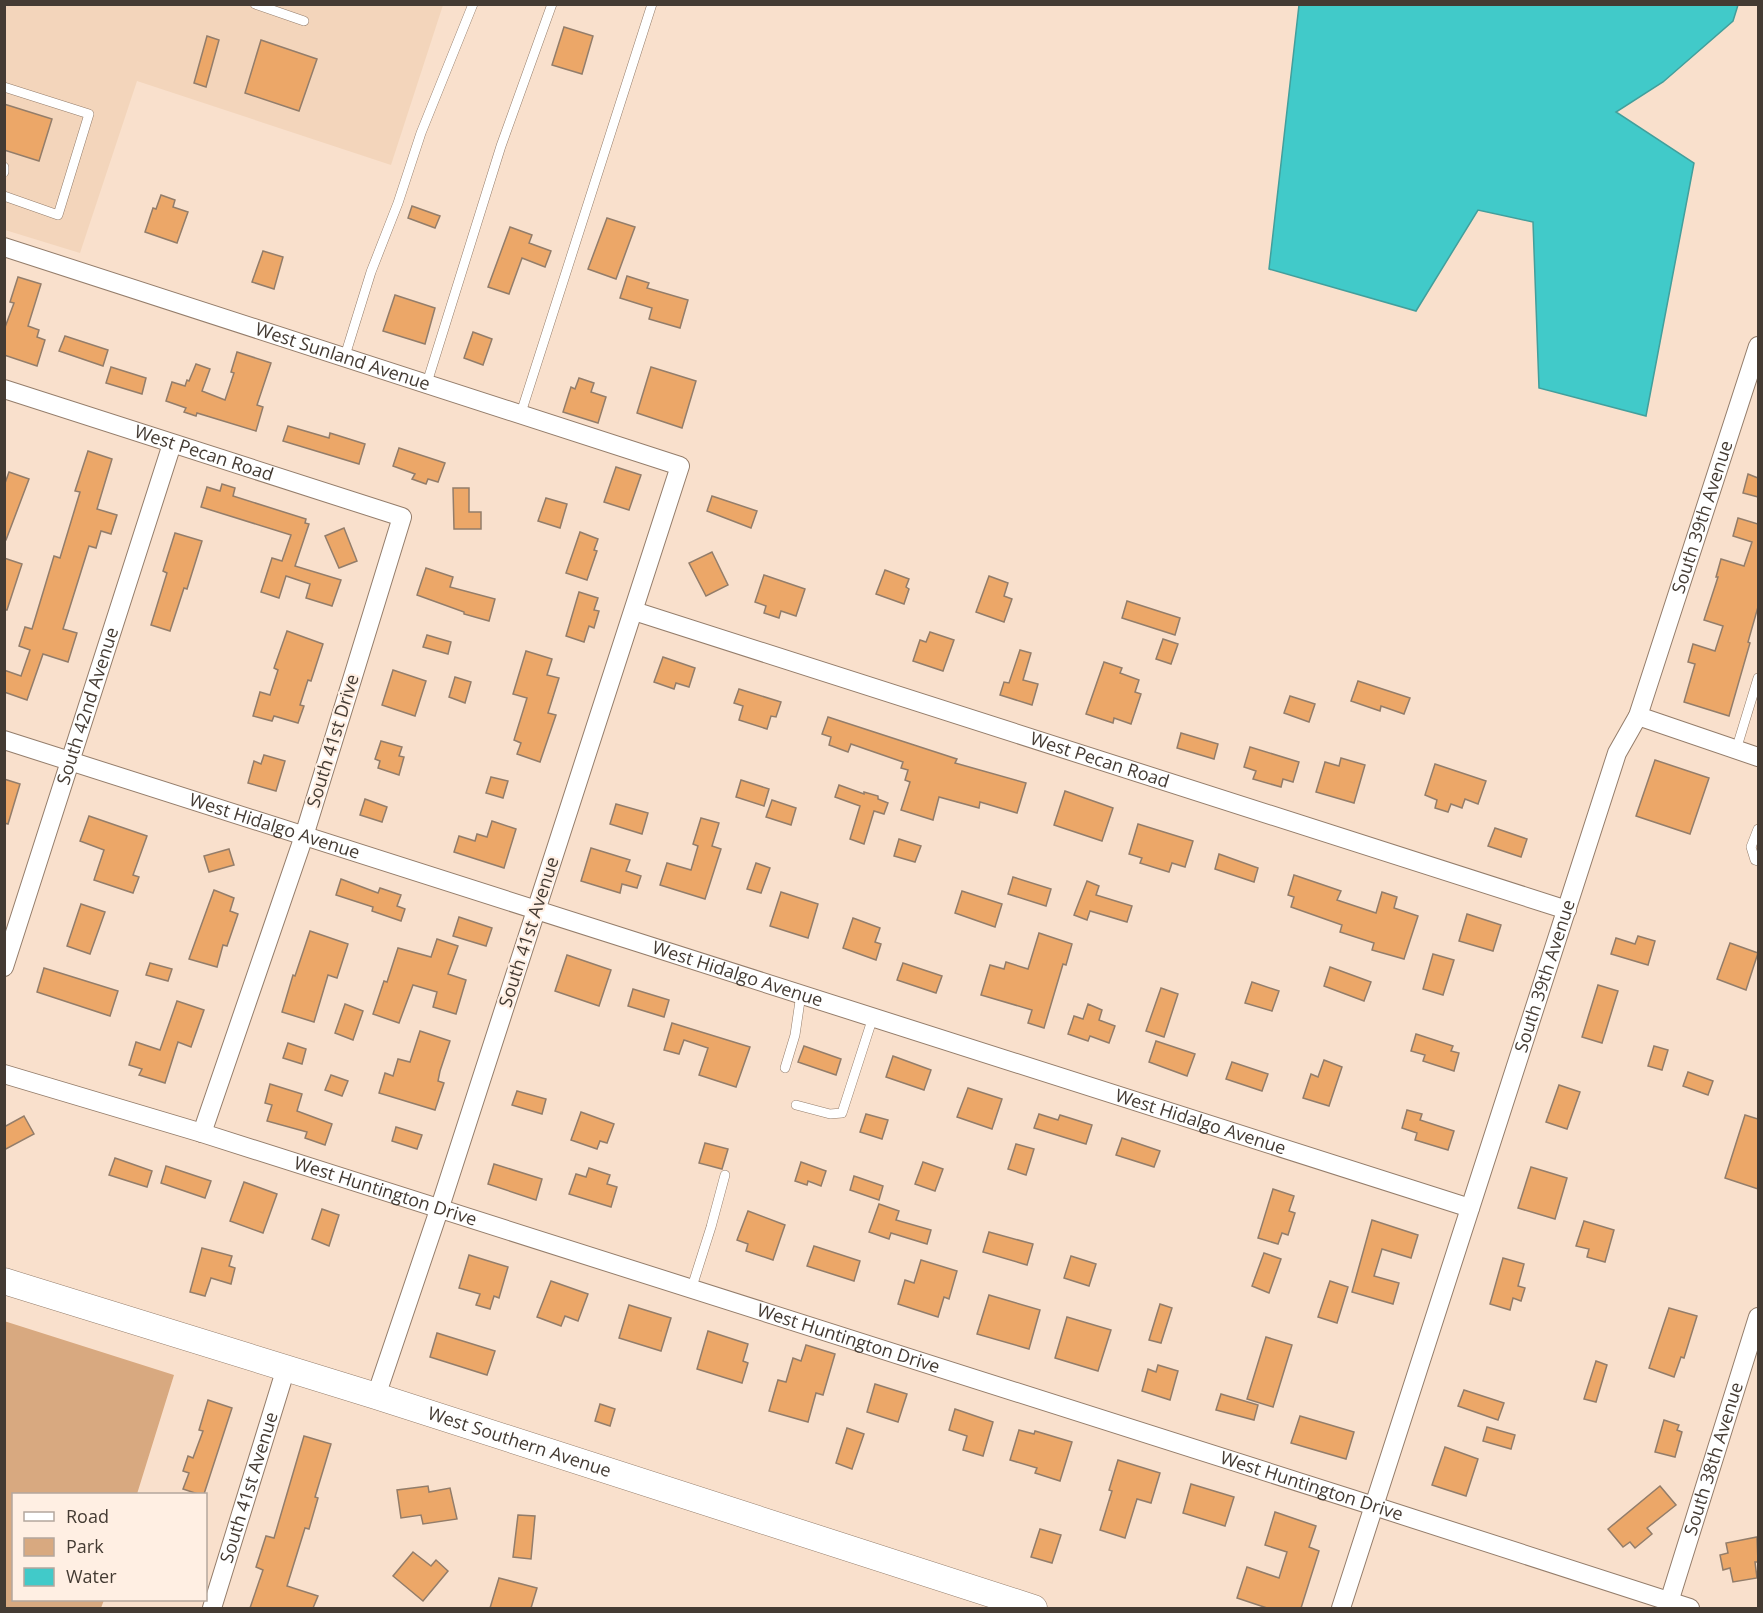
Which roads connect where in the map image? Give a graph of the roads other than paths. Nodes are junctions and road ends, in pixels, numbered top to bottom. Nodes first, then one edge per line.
1 (255, 4) edge
2 (473, 4) edge
3 (552, 4) edge
4 (652, 4) edge
5 (304, 21) dead end
6 (4, 87) edge
7 (4, 167) edge
8 (4, 172) edge
9 (4, 196) edge
10 (4, 247) edge
11 (1758, 346) edge
12 (344, 359) junction
13 (426, 386) junction
14 (4, 388) edge
15 (520, 416) junction
16 (172, 444) junction
17 (680, 466) joint
18 (402, 517) joint
19 (634, 611) junction
20 (1758, 678) edge
21 (1638, 716) junction
22 (4, 740) edge
23 (1736, 750) junction
24 (1758, 757) edge
25 (70, 761) junction
26 (1758, 829) edge
27 (304, 836) junction
28 (1758, 861) edge
29 (536, 909) junction
30 (1567, 910) junction
31 (4, 966) edge
32 (801, 994) junction
33 (873, 1017) junction
34 (785, 1068) dead end
35 (4, 1074) edge
36 (796, 1105) dead end
37 (202, 1133) junction
38 (725, 1175) dead end
39 (1470, 1208) junction
40 (439, 1210) junction
41 (4, 1281) edge
42 (691, 1290) junction
43 (1758, 1323) edge
44 (286, 1368) junction
45 (376, 1396) junction
46 (1374, 1506) junction
47 (1669, 1602) junction
48 (212, 1608) edge
49 (1034, 1608) edge
50 (1341, 1608) edge
51 (1690, 1608) edge

1 - 5 lane
2 - 12 lane
3 - 13 lane
4 - 15 lane
6 - 9 lane
7 - 8 lane
10 - 12 street, West Sunland Avenue
11 - 21 street, South 39th Avenue
12 - 13 street, West Sunland Avenue
13 - 15 street, West Sunland Avenue
14 - 16 street, West Pecan Road
15 - 17 street, West Sunland Avenue
16 - 18 street, West Pecan Road
16 - 25 street, South 42nd Avenue
17 - 19 street, South 41st Avenue
18 - 27 street, South 41st Drive
19 - 29 street, South 41st Avenue
19 - 30 street, West Pecan Road
20 - 23 lane
21 - 23 street
21 - 30 street, South 39th Avenue
22 - 25 street, West Hidalgo Avenue
23 - 24 street
25 - 27 street, West Hidalgo Avenue
25 - 31 street, South 42nd Avenue
26 - 28 lane
27 - 29 street, West Hidalgo Avenue
27 - 37 street, South 41st Drive
29 - 32 street, West Hidalgo Avenue
29 - 40 street, South 41st Avenue
30 - 39 street, South 39th Avenue
32 - 33 street, West Hidalgo Avenue
32 - 34 lane
33 - 36 lane
33 - 39 street, West Hidalgo Avenue
35 - 37 street, West Huntington Drive
37 - 40 street, West Huntington Drive
38 - 42 lane
39 - 46 street, South 39th Avenue
40 - 42 street, West Huntington Drive
40 - 45 street, South 41st Avenue
41 - 44 main road, West Southern Avenue
42 - 46 street, West Huntington Drive
43 - 47 street, South 38th Avenue
44 - 45 main road, West Southern Avenue
44 - 48 street, South 41st Avenue
45 - 49 main road, West Southern Avenue
46 - 47 street, West Huntington Drive
46 - 50 street, South 39th Avenue
47 - 51 street, West Huntington Drive

